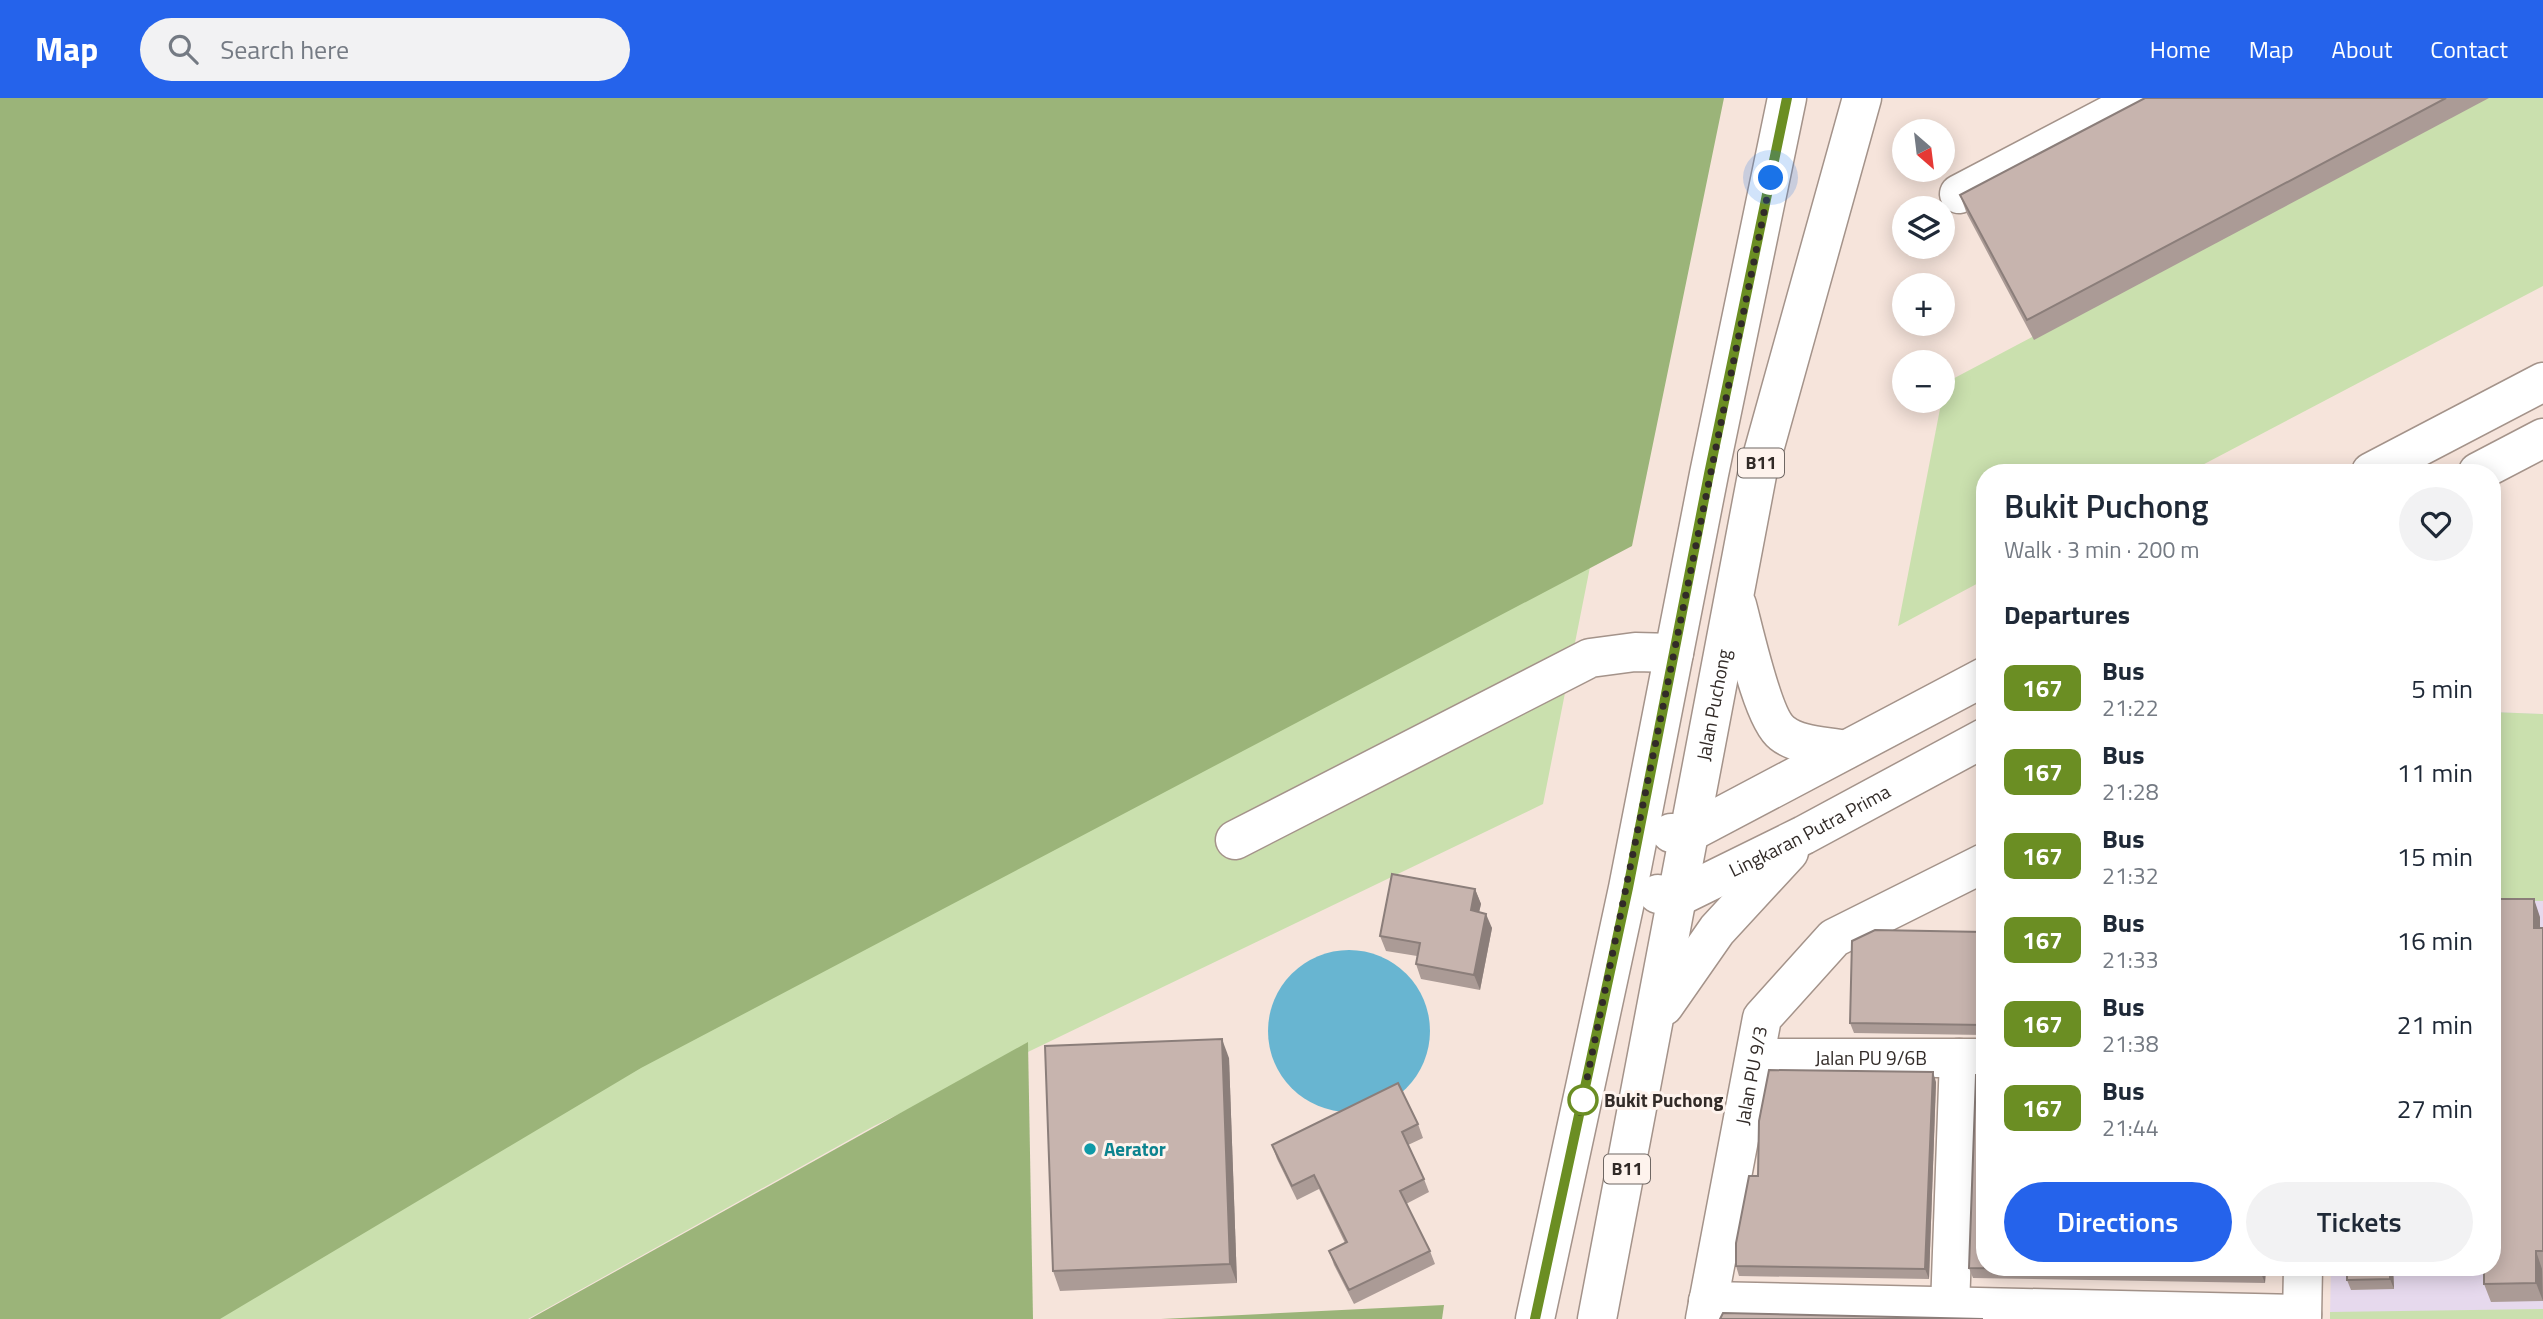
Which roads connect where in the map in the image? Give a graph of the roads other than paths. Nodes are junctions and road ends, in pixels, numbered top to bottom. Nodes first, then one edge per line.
1 (1787, 98) edge
2 (1862, 98) edge
3 (2143, 98) edge
4 (1959, 194) edge
5 (2543, 382) edge
6 (2543, 438) edge
7 (2386, 464) edge
8 (2493, 464) edge
9 (1735, 600) junction
10 (1674, 653) junction
11 (1976, 681) edge
12 (1976, 742) edge
13 (1845, 750) junction
14 (1638, 832) junction
15 (1688, 834) junction
16 (1804, 835) junction
17 (1235, 840) dead end
18 (1976, 867) edge
19 (1628, 888) junction
20 (1676, 898) junction
21 (1656, 1019) junction
22 (1755, 1058) junction
23 (1972, 1058) edge
24 (2303, 1276) edge
25 (1950, 1307) junction
26 (1706, 1310) edge
27 (2302, 1316) edge
28 (1535, 1319) edge
29 (1598, 1319) edge

1 - 10 main road, B11
2 - 9 main road, Jalan Puchong / B11
3 - 4 main road
5 - 7 main road
6 - 8 main road
9 - 13 main road
9 - 15 main road, Jalan Puchong / B11
10 - 14 main road, B11
10 - 17 main road
11 - 13 main road
12 - 16 main road, Lingkaran Putra Prima
13 - 15 main road
14 - 15 main road
14 - 19 main road, B11
15 - 20 main road, Jalan Puchong / B11
16 - 20 main road, Lingkaran Putra Prima
16 - 21 main road
18 - 22 main road, Jalan PU 9/3
19 - 20 main road
19 - 28 main road, B11
20 - 21 main road, Jalan Puchong / B11
21 - 29 main road, Jalan Puchong / B11
22 - 23 main road, Jalan PU 9/6B
22 - 26 main road, Jalan PU 9/3
23 - 25 main road
24 - 27 main road
25 - 26 main road
25 - 27 main road

